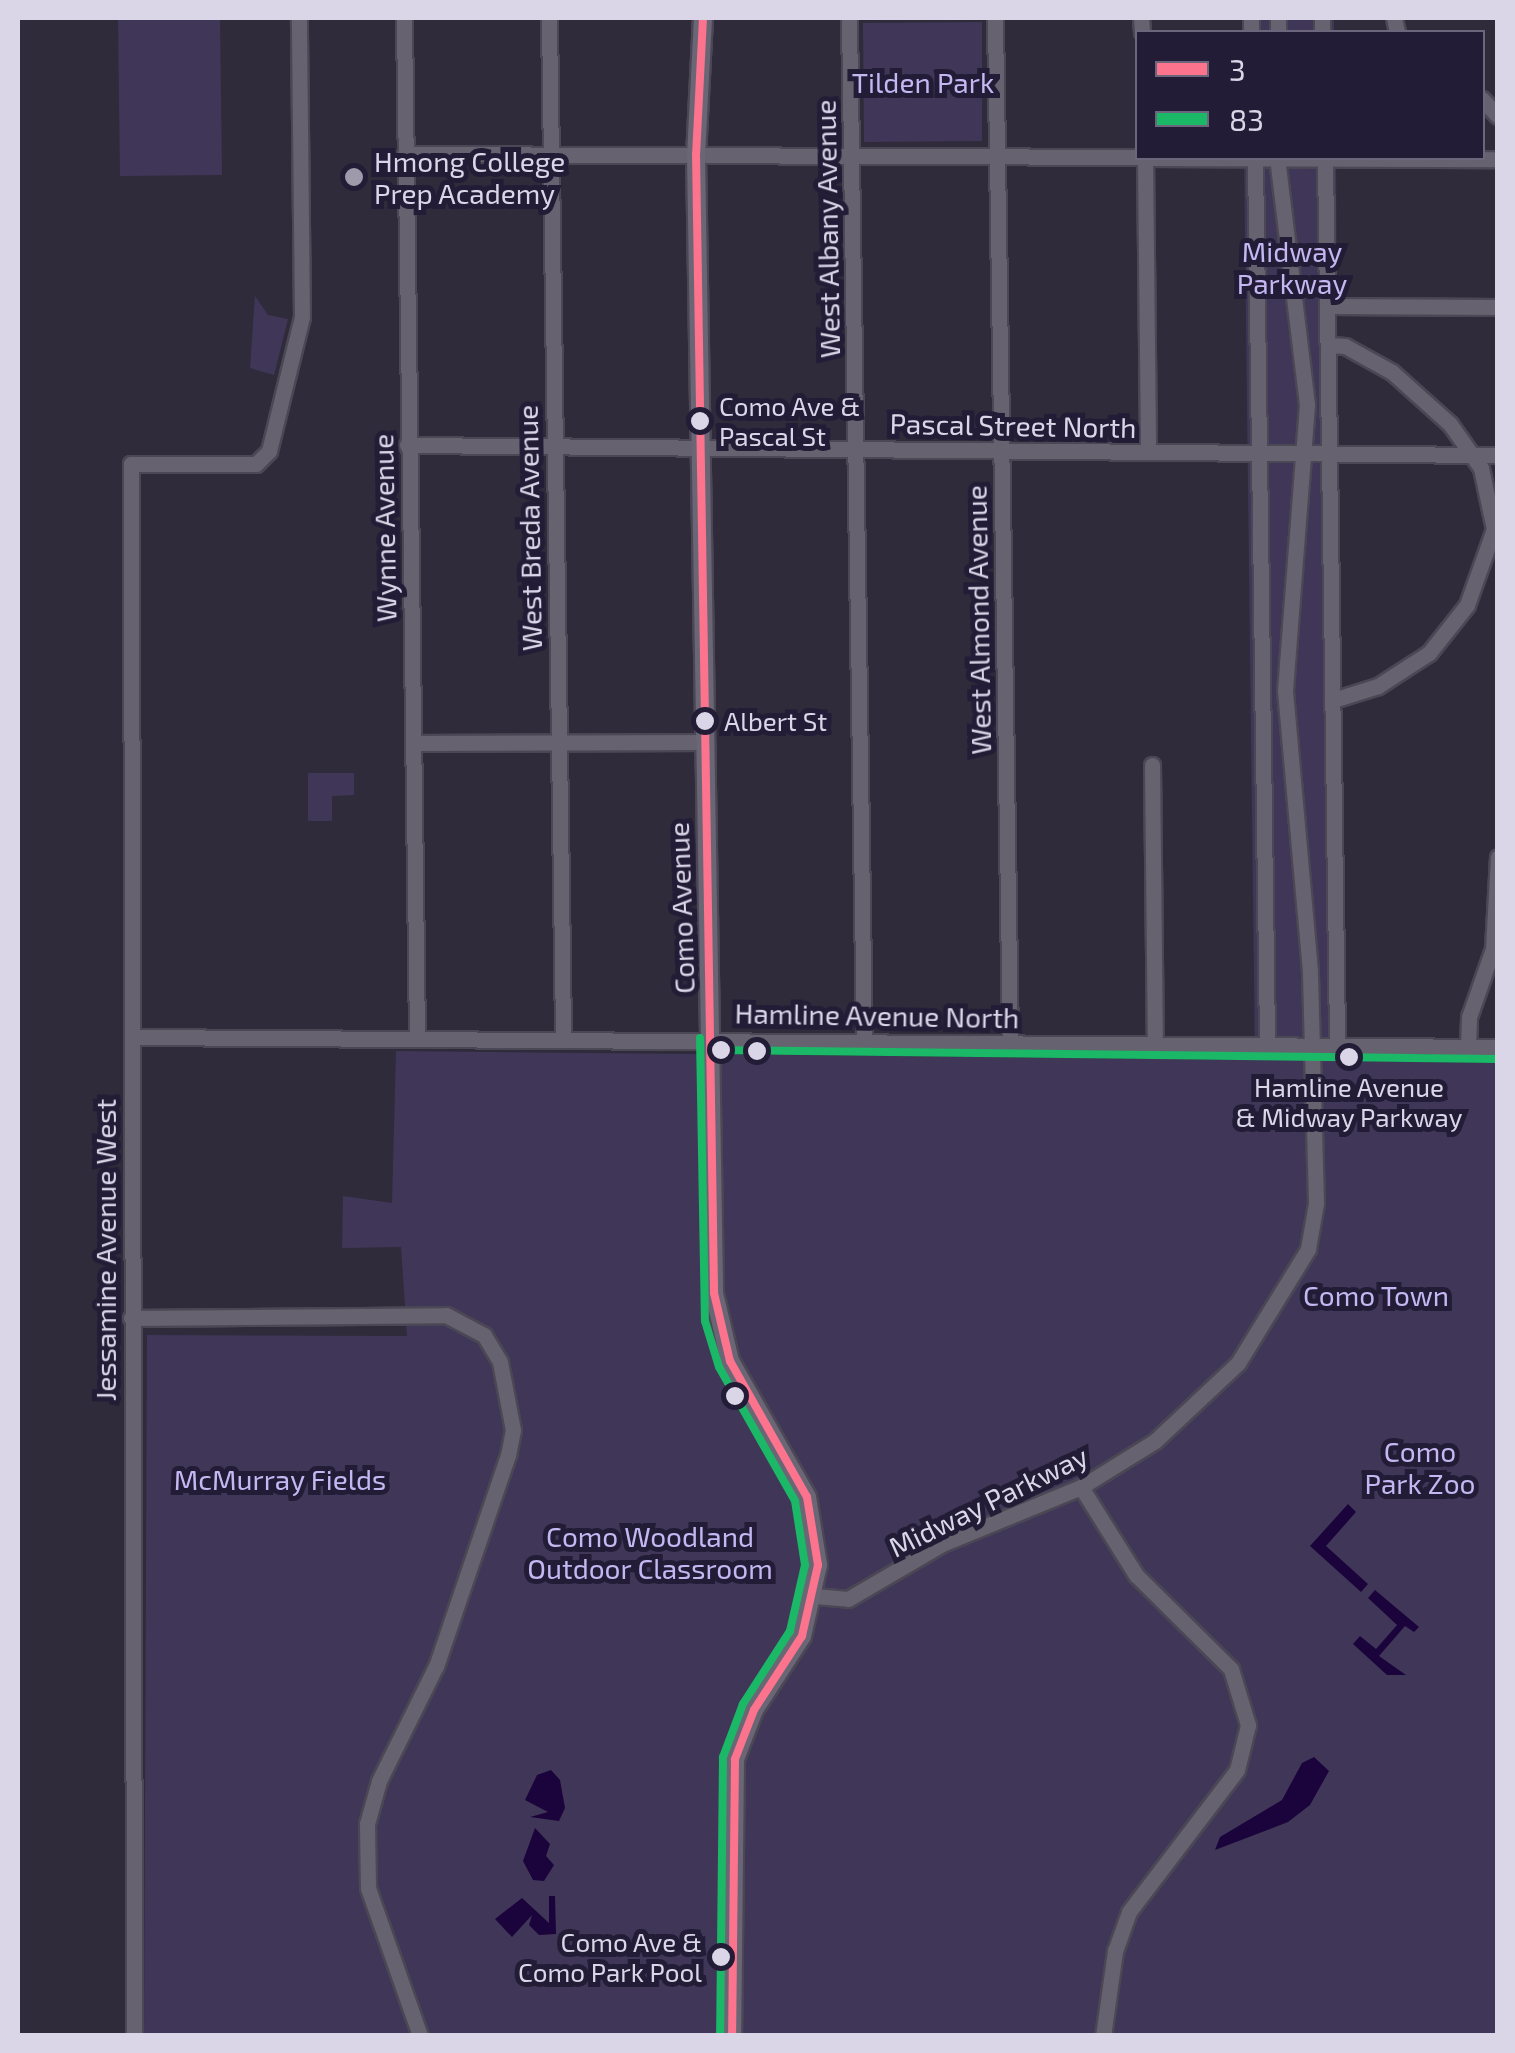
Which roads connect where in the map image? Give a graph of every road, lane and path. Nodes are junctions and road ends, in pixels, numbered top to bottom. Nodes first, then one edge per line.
1 (299, 18) edge
2 (404, 18) edge
3 (549, 18) edge
4 (692, 18) edge
5 (703, 18) edge
6 (849, 18) edge
7 (995, 18) edge
8 (548, 152) junction
9 (404, 154) junction
10 (696, 154) junction
11 (851, 154) junction
12 (996, 155) junction
13 (1135, 157) edge
14 (1145, 160) edge
15 (1255, 160) edge
16 (1277, 160) edge
17 (1325, 160) edge
18 (1328, 306) junction
19 (1498, 307) edge
20 (1328, 345) junction
21 (407, 445) junction
22 (553, 446) junction
23 (700, 447) junction
24 (855, 448) junction
25 (1000, 449) junction
26 (1148, 452) junction
27 (1260, 452) junction
28 (1307, 453) junction
29 (1330, 453) junction
30 (1474, 454) junction
31 (1498, 454) edge
32 (1332, 700) junction
33 (556, 740) junction
34 (704, 742) junction
35 (413, 743) junction
36 (1152, 765) dead end
37 (1498, 857) edge
38 (1497, 899) edge
39 (135, 1036) junction
40 (417, 1037) junction
41 (563, 1038) junction
42 (712, 1038) junction
43 (864, 1040) junction
44 (1010, 1042) junction
45 (1155, 1044) junction
46 (1267, 1044) junction
47 (1310, 1044) junction
48 (1337, 1045) junction
49 (1468, 1046) junction
50 (1498, 1047) edge
51 (131, 1318) junction
52 (1081, 1488) junction
53 (815, 1596) junction
54 (134, 2036) edge
55 (420, 2036) edge
56 (732, 2036) edge
57 (1103, 2036) edge

1 - 39 street, Jessamine Avenue West
2 - 9 street, Wynne Avenue
3 - 8 street, West Breda Avenue
4 - 10 main road, Como Avenue
5 - 10 main road, Como Avenue
6 - 11 street, West Albany Avenue
7 - 12 street, West Almond Avenue
8 - 9 street
8 - 10 street
8 - 22 street, West Breda Avenue
9 - 21 street, Wynne Avenue
10 - 11 street
10 - 23 main road, Como Avenue
11 - 12 street
11 - 24 street, West Albany Avenue
12 - 13 street
12 - 25 street, West Almond Avenue
14 - 26 street
15 - 27 street
16 - 28 street, Midway Parkway
17 - 18 street
18 - 19 street
18 - 20 street
20 - 29 street
20 - 30 street
21 - 22 street, Pascal Street North
21 - 35 street, Wynne Avenue
22 - 23 street, Pascal Street North
22 - 33 street, West Breda Avenue
23 - 24 street, Pascal Street North
23 - 34 main road, Como Avenue
24 - 25 street, Pascal Street North
24 - 43 street, West Albany Avenue
25 - 26 street, Pascal Street North
25 - 44 street, West Almond Avenue
26 - 27 street, Pascal Street North
27 - 28 street, Pascal Street North
27 - 46 street
28 - 29 street, Pascal Street North
28 - 47 street, Midway Parkway
29 - 30 street, Pascal Street North
29 - 32 street
30 - 31 street, Pascal Street North
30 - 32 street
32 - 48 street
33 - 34 street
33 - 35 street
33 - 41 street, West Breda Avenue
34 - 42 main road, Como Avenue
35 - 40 street, Wynne Avenue
36 - 45 street
37 - 38 street
38 - 49 street
39 - 40 street, Hamline Avenue North
39 - 51 street, Jessamine Avenue West
40 - 41 street, Hamline Avenue North
41 - 42 street, Hamline Avenue North
42 - 43 street, Hamline Avenue North
42 - 53 main road, Como Avenue
43 - 44 street, Hamline Avenue North
44 - 45 street, Hamline Avenue North
45 - 46 street, Hamline Avenue North
46 - 47 street, Hamline Avenue North
47 - 48 street, Hamline Avenue North
47 - 52 street, Midway Parkway
48 - 49 street, Hamline Avenue North
49 - 50 street, Hamline Avenue North
51 - 54 street, Jessamine Avenue West
51 - 55 street
52 - 53 street, Midway Parkway
52 - 57 street
53 - 56 main road, Como Avenue

